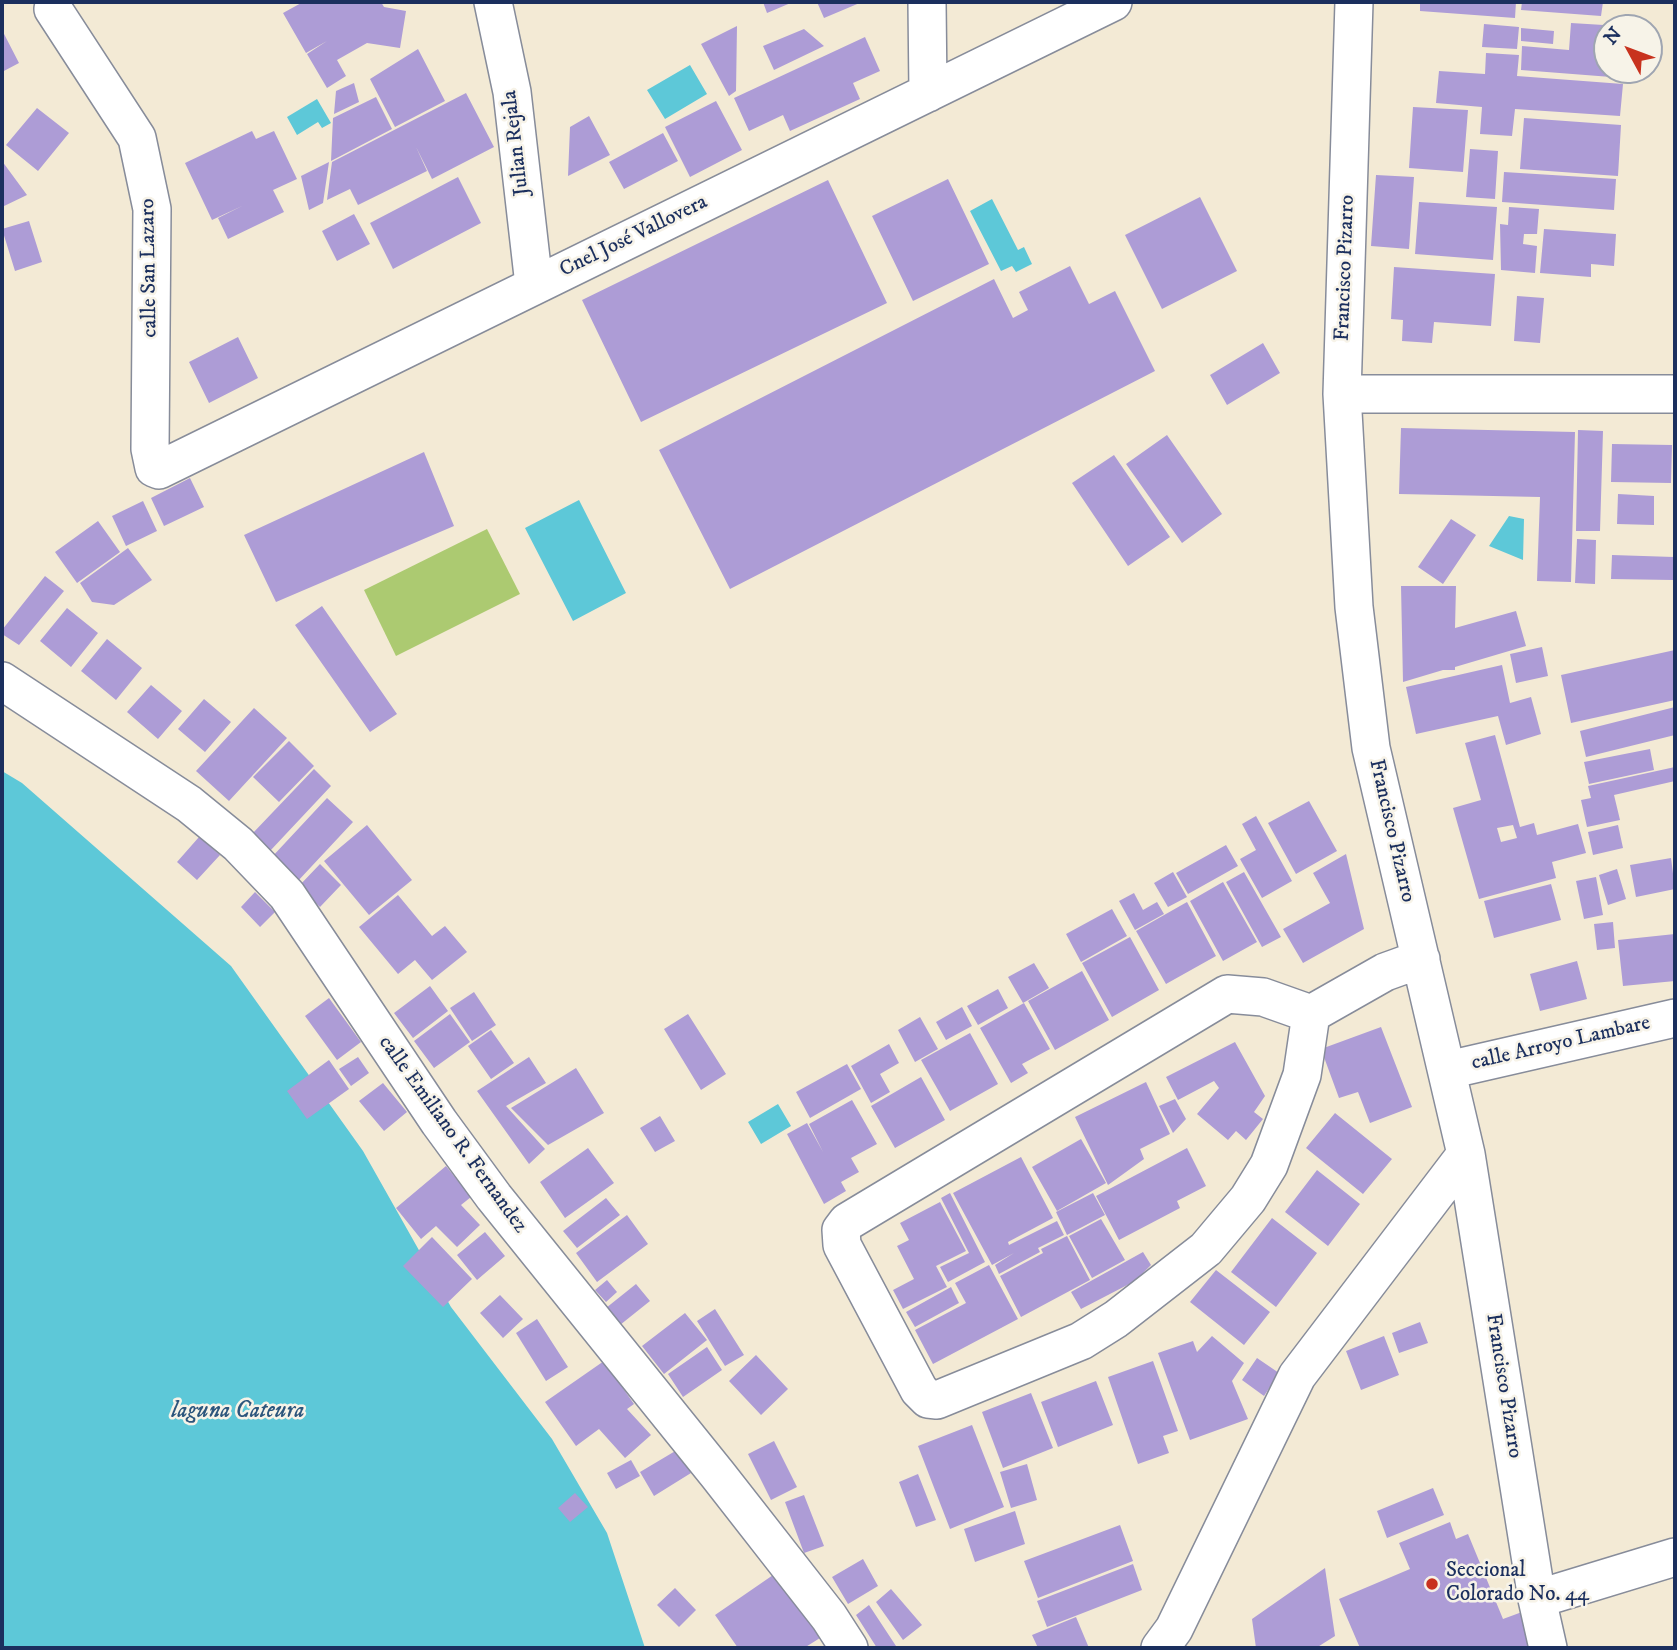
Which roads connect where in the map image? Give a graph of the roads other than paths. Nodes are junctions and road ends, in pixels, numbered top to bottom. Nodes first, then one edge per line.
1 (494, 2) edge
2 (927, 2) edge
3 (1113, 2) edge
4 (1354, 2) edge
5 (54, 9) dead end
6 (928, 93) junction
7 (534, 285) junction
8 (1342, 394) junction
9 (1675, 394) edge
10 (154, 468) joint
11 (2, 681) edge
12 (1421, 959) junction
13 (1311, 1014) junction
14 (1675, 1018) edge
15 (1448, 1070) junction
16 (1466, 1154) junction
17 (1675, 1557) edge
18 (1536, 1599) junction
19 (849, 1648) edge
20 (1160, 1648) edge
21 (1548, 1648) edge

1 - 7 street, Julian Rejala
2 - 6 street
3 - 6 street, Cnel José Vallovera
4 - 8 street, Francisco Pizarro
5 - 10 street, calle San Lazaro
6 - 7 street, Cnel José Vallovera
7 - 10 street, Cnel José Vallovera
8 - 9 street
8 - 12 street, Francisco Pizarro
11 - 19 street, calle Emiliano R. Fernandez
12 - 13 street
12 - 15 street, Francisco Pizarro
13 - 13 street
14 - 15 street, calle Arroyo Lambare
15 - 16 street, Francisco Pizarro
16 - 18 street, Francisco Pizarro
16 - 20 street
17 - 18 street
18 - 21 street, Francisco Pizarro

